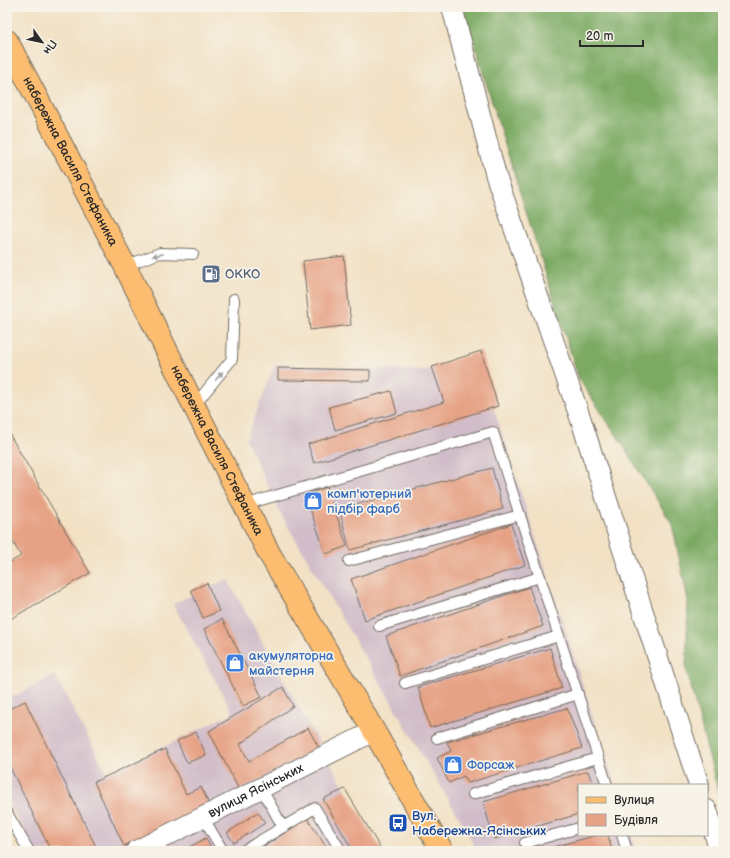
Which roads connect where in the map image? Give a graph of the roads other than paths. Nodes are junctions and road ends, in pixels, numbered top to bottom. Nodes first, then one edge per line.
1 (452, 7) edge
2 (7, 41) edge
3 (193, 254) dead end
4 (125, 266) junction
5 (234, 299) dead end
6 (194, 406) junction
7 (244, 505) junction
8 (520, 515) junction
9 (349, 561) dead end
10 (540, 577) junction
11 (379, 626) dead end
12 (559, 636) junction
13 (405, 683) dead end
14 (578, 694) junction
15 (374, 731) junction
16 (437, 738) dead end
17 (598, 758) junction
18 (607, 784) edge
19 (699, 784) edge
20 (261, 788) junction
21 (473, 794) dead end
22 (708, 813) edge
23 (7, 814) edge
24 (203, 817) junction
25 (283, 827) junction
26 (578, 828) edge
27 (622, 836) edge
28 (525, 843) dead end
29 (29, 851) edge
30 (136, 851) edge
31 (223, 851) edge
32 (243, 851) edge
33 (341, 851) edge
34 (442, 851) edge
35 (628, 851) edge
36 (720, 851) edge

1 - 19 street
2 - 4 main road, набережна Василя Стефаника
3 -> 4 lane
4 - 6 main road, набережна Василя Стефаника
6 -> 5 lane
6 - 7 main road, набережна Василя Стефаника
7 - 8 lane
7 - 15 main road, набережна Василя Стефаника
8 - 9 lane
8 - 10 lane
10 - 11 lane
10 - 12 lane
12 - 13 lane
12 - 14 lane
14 - 16 lane
14 - 17 lane
15 - 20 street, вулиця Ясінських
15 - 34 main road, набережна Василя Стефаника
17 - 18 lane
17 - 21 lane
20 - 24 street, вулиця Ясінських
20 - 25 lane
22 - 36 street
23 - 29 lane
24 - 30 street, вулиця Ясінських
24 - 31 lane
25 - 32 lane
25 - 33 lane
26 - 28 lane
27 - 35 lane

